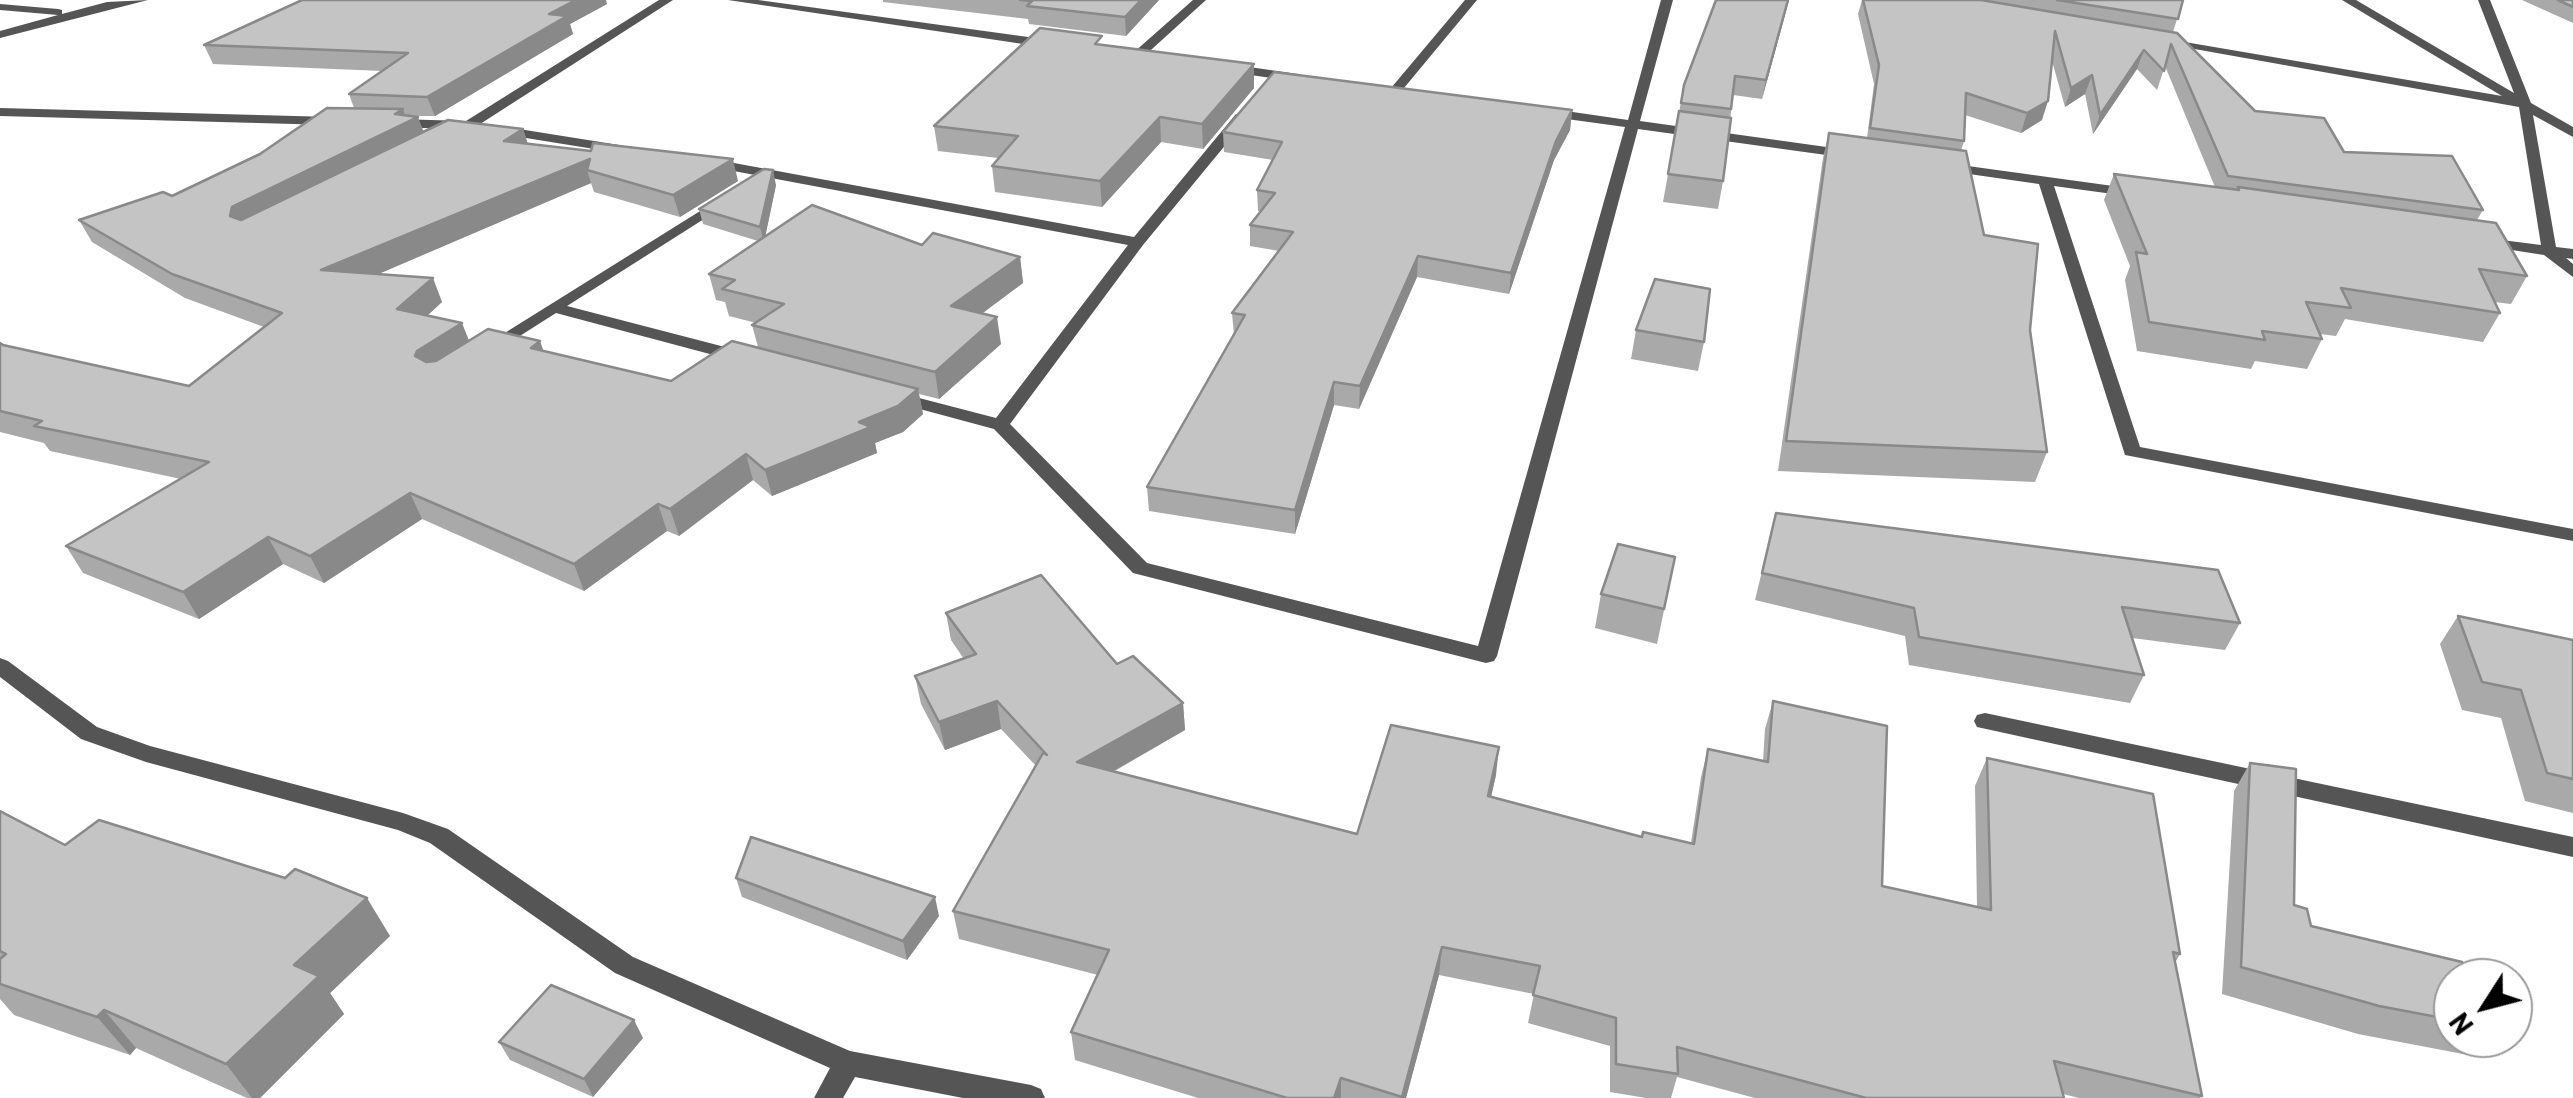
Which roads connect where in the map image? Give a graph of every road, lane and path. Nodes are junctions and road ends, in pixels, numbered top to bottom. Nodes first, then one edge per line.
1 (142, 0) edge
2 (667, 0) edge
3 (734, 0) edge
4 (1200, 0) edge
5 (1471, 0) edge
6 (1668, 0) edge
7 (2348, 0) edge
8 (2484, 0) edge
9 (0, 7) edge
10 (80, 13) junction
11 (0, 35) edge
12 (2160, 42) edge
13 (1060, 45) edge
14 (1118, 53) edge
15 (1137, 56) junction
16 (1154, 58) edge
17 (1206, 65) edge
18 (1276, 75) junction
19 (1310, 80) edge
20 (1378, 89) edge
21 (1264, 90) edge
22 (1395, 91) junction
23 (1413, 94) edge
24 (2525, 104) junction
25 (1251, 105) edge
26 (1524, 109) edge
27 (0, 112) edge
28 (354, 122) edge
29 (373, 123) edge
30 (1634, 124) junction
31 (471, 126) junction
32 (2573, 133) edge
33 (437, 142) edge
34 (639, 152) edge
35 (1868, 157) edge
36 (695, 160) edge
37 (1927, 165) edge
38 (769, 172) junction
39 (2045, 181) junction
40 (752, 182) edge
41 (736, 193) edge
42 (2142, 194) edge
43 (2472, 240) edge
44 (1138, 242) junction
45 (2549, 250) junction
46 (2573, 254) edge
47 (2573, 272) edge
48 (553, 307) junction
49 (470, 359) edge
50 (758, 361) edge
51 (870, 390) edge
52 (1000, 425) junction
53 (2573, 535) edge
54 (0, 666) edge
55 (1986, 721) dead end
56 (2573, 848) edge
57 (848, 1063) junction
58 (828, 1098) edge
59 (1031, 1098) edge

1 - 10 street
2 - 31 street
3 - 13 street
4 - 15 street
5 - 22 street
6 - 30 street
7 - 24 street
8 - 24 street
9 - 10 street
10 - 11 street
12 - 24 street
14 - 15 street
15 - 16 street
17 - 18 street
18 - 19 street
18 - 21 street
20 - 22 street
22 - 23 street
24 - 32 street
24 - 45 street
25 - 44 street
26 - 30 street
27 - 28 street
29 - 31 street
30 - 35 street
30 - 52 street
31 - 33 street
31 - 34 street
36 - 38 street
37 - 39 street
38 - 40 street
38 - 44 street
39 - 42 street
39 - 53 street
41 - 48 street
43 - 45 street
44 - 52 street
45 - 46 street
45 - 47 street
48 - 49 street
48 - 50 street
51 - 52 street
54 - 57 street
55 - 56 street
57 - 58 street
57 - 59 street

